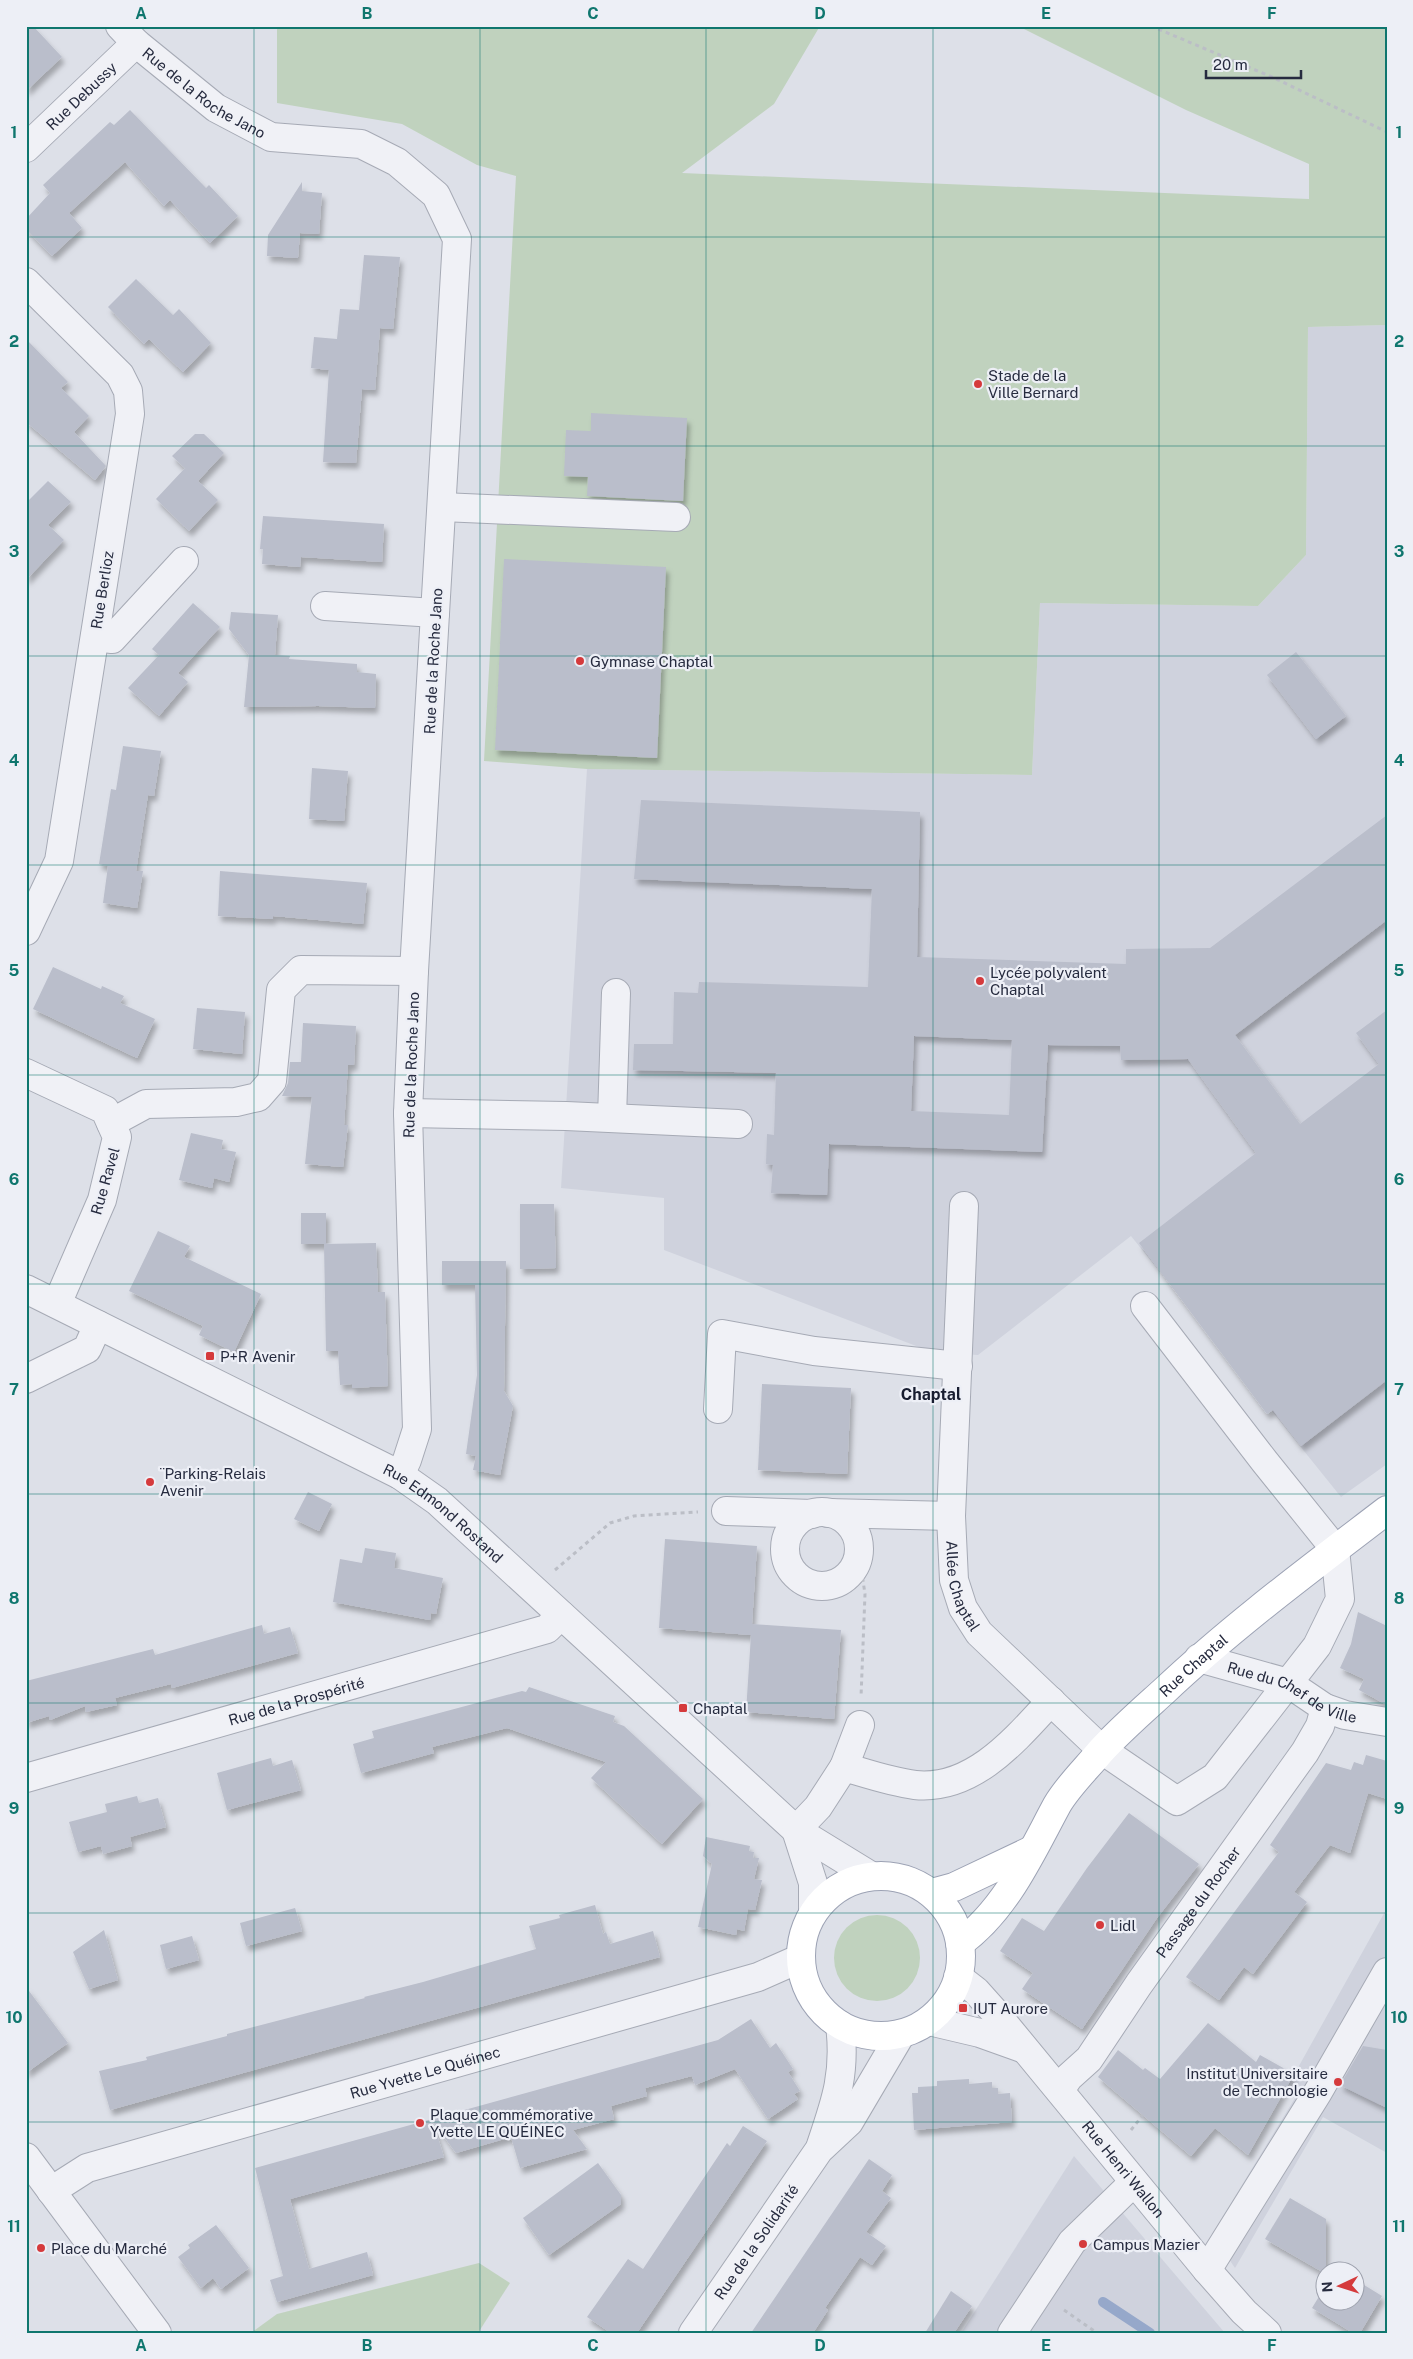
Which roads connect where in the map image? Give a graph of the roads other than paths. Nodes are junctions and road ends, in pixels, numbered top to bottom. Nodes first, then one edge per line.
1 (128, 35) edge
2 (26, 148) edge
3 (26, 282) edge
4 (442, 507) junction
5 (676, 516) dead end
6 (184, 562) dead end
7 (325, 606) dead end
8 (436, 613) junction
9 (95, 637) junction
10 (26, 931) edge
11 (414, 971) junction
12 (616, 993) dead end
13 (26, 1073) edge
14 (408, 1113) junction
15 (612, 1118) junction
16 (111, 1123) junction
17 (738, 1124) dead end
18 (964, 1206) dead end
19 (26, 1289) edge
20 (57, 1304) junction
21 (1145, 1306) dead end
22 (98, 1325) junction
23 (958, 1366) junction
24 (26, 1380) edge
25 (718, 1409) dead end
26 (400, 1475) junction
27 (726, 1510) road end
28 (1387, 1510) edge
29 (818, 1513) junction
30 (951, 1516) junction
31 (1335, 1549) junction
32 (561, 1615) junction
33 (1199, 1658) junction
34 (1288, 1683) junction
35 (1051, 1701) junction
36 (1325, 1708) junction
37 (1387, 1722) edge
38 (860, 1725) road end
39 (1102, 1750) junction
40 (844, 1767) junction
41 (26, 1778) edge
42 (796, 1830) junction
43 (1032, 1850) junction
44 (870, 1876) junction
45 (932, 1893) junction
46 (813, 1913) junction
47 (960, 1943) junction
48 (801, 1958) junction
49 (1387, 1972) edge
50 (958, 1977) junction
51 (929, 2021) junction
52 (840, 2025) junction
53 (901, 2034) junction
54 (1022, 2048) junction
55 (1060, 2090) junction
56 (819, 2150) junction
57 (26, 2157) edge
58 (1134, 2182) junction
59 (51, 2191) junction
60 (1207, 2270) junction
61 (157, 2333) edge
62 (693, 2333) edge
63 (1012, 2333) edge
64 (1267, 2333) edge

1 - 2 street, Rue Debussy
1 - 4 street, Rue de la Roche Jano
3 - 9 street, Rue Berlioz
4 - 5 street
4 - 8 street, Rue de la Roche Jano
6 - 9 street
7 - 8 street
8 - 11 street, Rue de la Roche Jano
9 - 10 street, Rue Berlioz
11 - 14 street, Rue de la Roche Jano
11 - 16 street
12 - 15 street
13 - 16 street, Rue Ravel
14 - 15 street
14 - 26 street, Rue de la Roche Jano
15 - 17 street
16 - 20 street, Rue Ravel
18 - 23 street, Allée Chaptal
19 - 20 street, Rue Edmond Rostand
20 - 22 street, Rue Edmond Rostand
21 - 31 street
22 - 24 street
22 - 26 street, Rue Edmond Rostand
23 - 25 street
23 - 30 street, Allée Chaptal
26 - 32 street, Rue Edmond Rostand
27 - 29 street
28 - 31 main road, Rue Chaptal
29 - 29 street
29 - 30 street
30 - 35 street, Allée Chaptal
31 - 33 main road, Rue Chaptal
31 - 34 street
32 - 41 street, Rue de la Prospérité
32 - 42 street, Rue Edmond Rostand
33 - 34 street, Rue du Chef de Ville
33 - 39 main road, Rue Chaptal
34 - 36 street, Rue du Chef de Ville
34 - 39 street, Allée Chaptal
35 - 39 street, Allée Chaptal
35 - 40 street
36 - 37 street, Rue du Chef de Ville
36 - 55 street, Passage du Rocher
38 - 40 street
39 - 43 main road, Rue Chaptal
40 - 42 street
42 - 44 street, Rue Edmond Rostand
42 - 46 street, Rue Edmond Rostand
43 - 45 main road
43 - 47 main road, Rue Chaptal
44 - 45 main road
44 - 46 main road
45 - 47 main road
46 - 48 main road
47 - 50 main road
48 - 52 main road
48 - 59 street, Rue Yvette Le Quéinec
49 - 60 street
50 - 51 main road
50 - 54 street, Rue Henri Wallon
51 - 53 main road
51 - 54 street, Rue Henri Wallon
52 - 53 main road
52 - 56 street, Rue de la Solidarité
53 - 56 street, Rue de la Solidarité
54 - 55 street, Rue Henri Wallon
55 - 58 street, Rue Henri Wallon
56 - 62 street, Rue de la Solidarité
57 - 59 street
58 - 60 street, Rue Henri Wallon
58 - 63 street
59 - 61 street
60 - 64 street, Rue Henri Wallon

